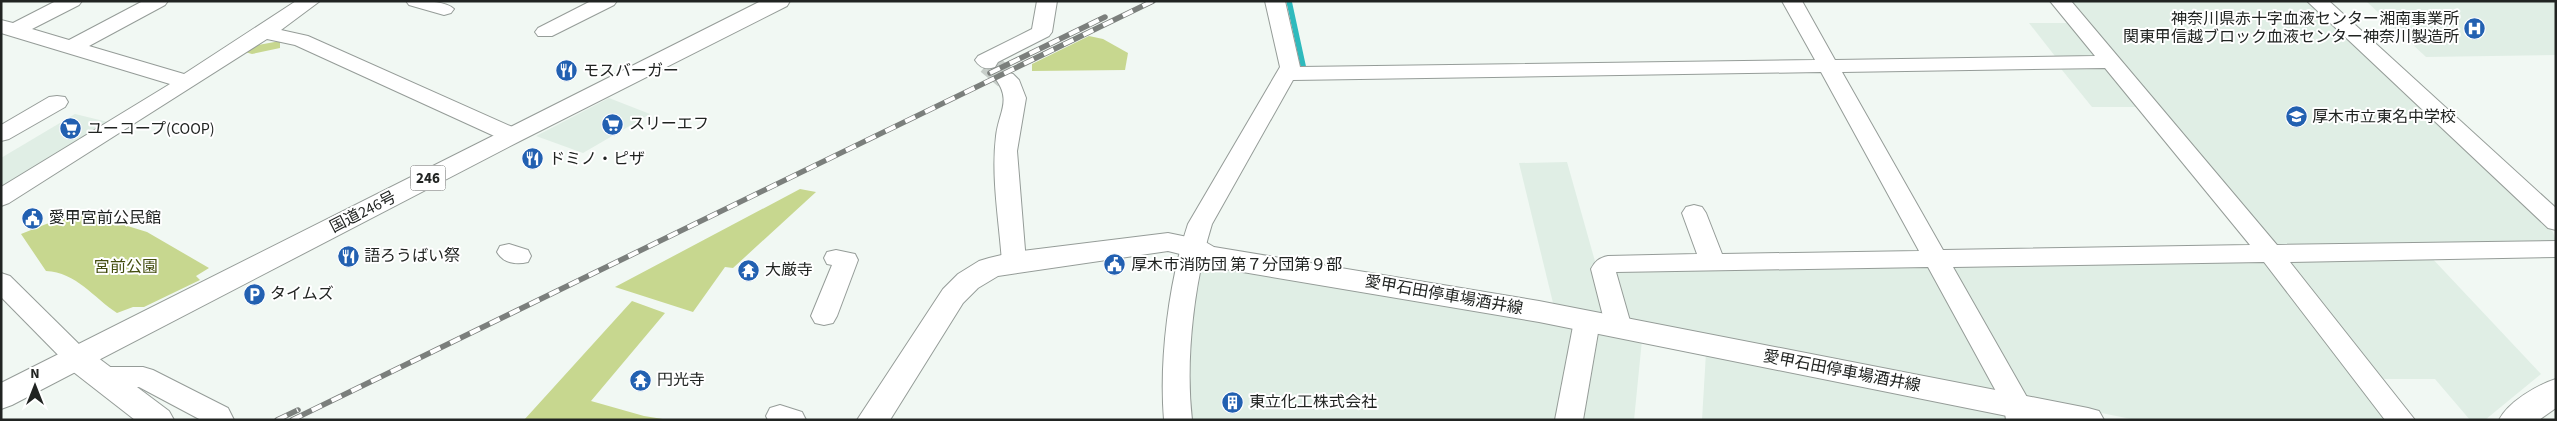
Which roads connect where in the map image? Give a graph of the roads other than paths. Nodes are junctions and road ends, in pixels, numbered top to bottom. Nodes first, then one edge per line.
1 (72, 1) edge
2 (158, 1) edge
3 (310, 1) edge
4 (607, 1) edge
5 (779, 1) edge
6 (1047, 1) edge
7 (1275, 1) edge
8 (1792, 1) edge
9 (2060, 1) edge
10 (2317, 1) edge
11 (411, 3) edge
12 (444, 9) dead end
13 (8, 28) edge
14 (264, 32) junction
15 (545, 32) dead end
16 (71, 47) junction
17 (2110, 62) junction
18 (988, 63) dead end
19 (1828, 66) junction
20 (1287, 74) junction
21 (1006, 78) tunnel mouth
22 (187, 82) junction
23 (39, 107) dead end
24 (1, 134) edge
25 (510, 135) junction
26 (3, 195) edge
27 (1694, 213) dead end
28 (2556, 222) edge
29 (1192, 247) junction
30 (2556, 249) edge
31 (2270, 253) junction
32 (836, 258) dead end
33 (1935, 260) junction
34 (1014, 262) junction
35 (1713, 263) junction
36 (1, 282) edge
37 (824, 316) dead end
38 (1587, 321) junction
39 (1619, 328) junction
40 (78, 359) junction
41 (102, 377) junction
42 (2556, 391) edge
43 (1, 397) edge
44 (2019, 413) edge
45 (158, 420) edge
46 (220, 420) edge
47 (874, 420) edge
48 (1178, 420) edge
49 (1569, 420) edge
50 (2088, 420) edge
51 (2401, 420) edge
52 (2515, 420) edge

1 - 13 street
2 - 16 street
3 - 14 street
4 - 15 street
5 - 25 main road, 国道246号 / 246
6 - 18 street
7 - 20 street
8 - 19 street
9 - 17 street
10 - 28 street
11 - 12 street
13 - 16 street
14 - 22 street
14 - 25 street
16 - 22 street
17 - 19 street
17 - 31 street
19 - 20 street
19 - 33 street
20 - 29 street
21 - 34 street
22 - 26 street
23 - 24 street
25 - 40 main road, 国道246号 / 246
27 - 35 street
29 - 34 main road, 愛甲石田停車場酒井線
29 - 38 main road, 愛甲石田停車場酒井線
29 - 48 street
30 - 31 street
31 - 33 street
31 - 51 street
32 - 37 street
33 - 35 street
33 - 44 street
34 - 47 main road, 愛甲石田停車場酒井線
35 - 39 street
36 - 40 street
38 - 39 main road, 愛甲石田停車場酒井線
38 - 49 street
39 - 44 main road, 愛甲石田停車場酒井線
40 - 41 main road
40 - 43 main road, 国道246号 / 246
41 - 45 main road
41 - 46 street
42 - 52 main road
44 - 50 main road, 愛甲石田停車場酒井線

